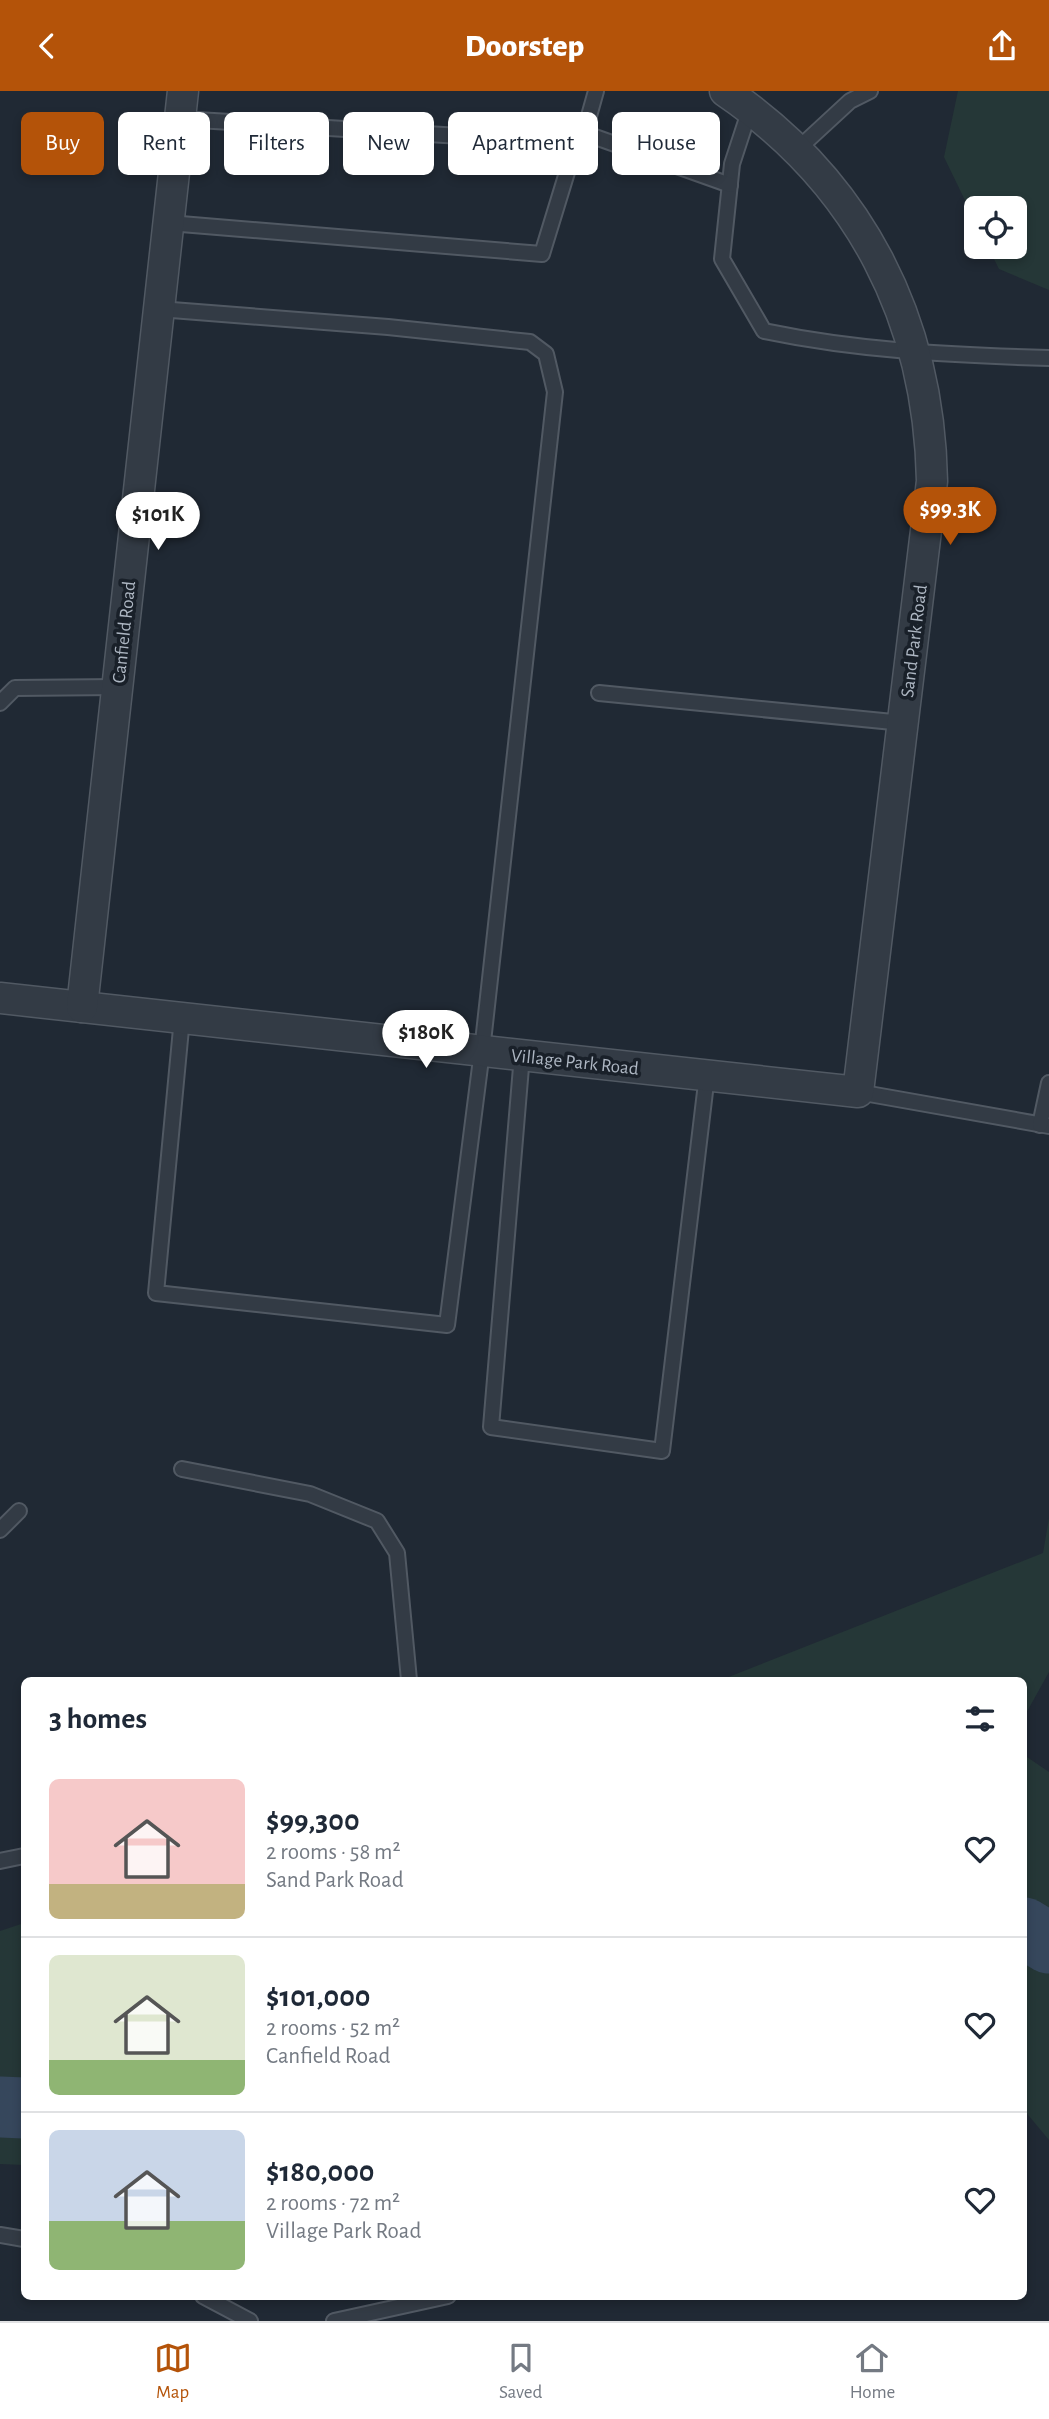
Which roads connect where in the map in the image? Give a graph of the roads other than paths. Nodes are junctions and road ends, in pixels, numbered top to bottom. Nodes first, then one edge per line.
1 (596, 91) edge
2 (725, 91) edge
3 (870, 91) edge
4 (182, 105) edge
5 (750, 108) junction
6 (588, 112) edge
7 (448, 127) edge
8 (598, 144) edge
9 (798, 149) junction
10 (567, 175) edge
11 (730, 185) junction
12 (169, 223) junction
13 (159, 309) junction
14 (914, 354) junction
15 (1049, 358) edge
16 (117, 687) junction
17 (599, 693) dead end
18 (0, 703) edge
19 (903, 723) junction
20 (0, 998) edge
21 (82, 1007) junction
22 (182, 1018) junction
23 (482, 1051) junction
24 (522, 1055) junction
25 (707, 1075) junction
26 (1049, 1083) edge
27 (858, 1092) junction
28 (1045, 1125) edge
29 (182, 1469) dead end
30 (19, 1511) dead end
31 (0, 1530) edge
32 (410, 1677) edge
33 (21, 1857) edge
34 (0, 1861) edge
35 (0, 2235) edge
36 (21, 2238) edge
37 (211, 2300) edge
38 (429, 2300) edge
39 (250, 2321) edge
40 (334, 2321) edge

1 - 6 lane
2 - 5 street, Sand Park Road
3 - 9 lane
4 - 7 lane
4 - 12 street, Canfield Road
5 - 9 street, Sand Park Road
5 - 11 lane
8 - 11 lane
9 - 14 street, Sand Park Road
10 - 12 lane
11 - 14 lane
12 - 13 street, Canfield Road
13 - 16 street, Canfield Road
13 - 23 lane
14 - 15 lane
14 - 19 street, Sand Park Road
16 - 18 lane
16 - 21 street, Canfield Road
17 - 19 lane
19 - 27 street, Sand Park Road
20 - 21 street, Village Park Road
21 - 22 street, Village Park Road
22 - 23 street, Village Park Road
22 - 23 lane
23 - 24 street, Village Park Road
24 - 25 street, Village Park Road
24 - 25 lane
25 - 27 street, Village Park Road
26 - 28 lane
27 - 28 lane
29 - 32 lane
30 - 31 lane
33 - 34 lane
35 - 36 lane
37 - 39 lane
38 - 40 lane

